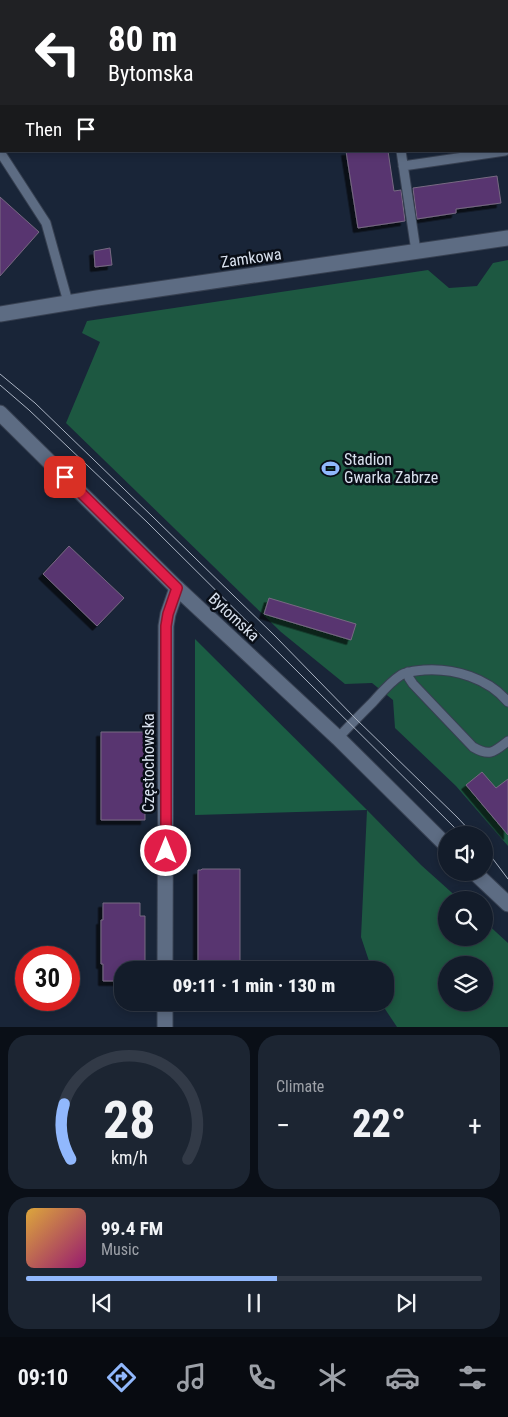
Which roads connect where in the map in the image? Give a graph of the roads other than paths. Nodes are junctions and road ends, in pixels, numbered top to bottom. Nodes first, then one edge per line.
1 (0, 152) edge
2 (401, 152) edge
3 (500, 152) edge
4 (403, 166) junction
5 (508, 238) edge
6 (416, 251) junction
7 (68, 302) junction
8 (0, 314) edge
9 (0, 413) edge
10 (177, 588) junction
11 (408, 672) junction
12 (508, 702) edge
13 (338, 738) junction
14 (508, 740) edge
15 (438, 837) edge
16 (484, 881) edge
17 (508, 904) edge
18 (165, 961) edge
19 (165, 1011) edge
20 (165, 1027) edge

1 - 7 lane
2 - 4 lane
3 - 4 lane
4 - 6 lane
5 - 6 street, Zamkowa
6 - 7 street, Zamkowa
7 - 8 street, Zamkowa
9 - 10 street, Bytomska
10 - 13 street, Bytomska
10 - 18 street, Częstochowska
11 - 12 lane
11 - 13 lane
11 - 14 lane
13 - 15 street, Bytomska
16 - 17 street
19 - 20 street

